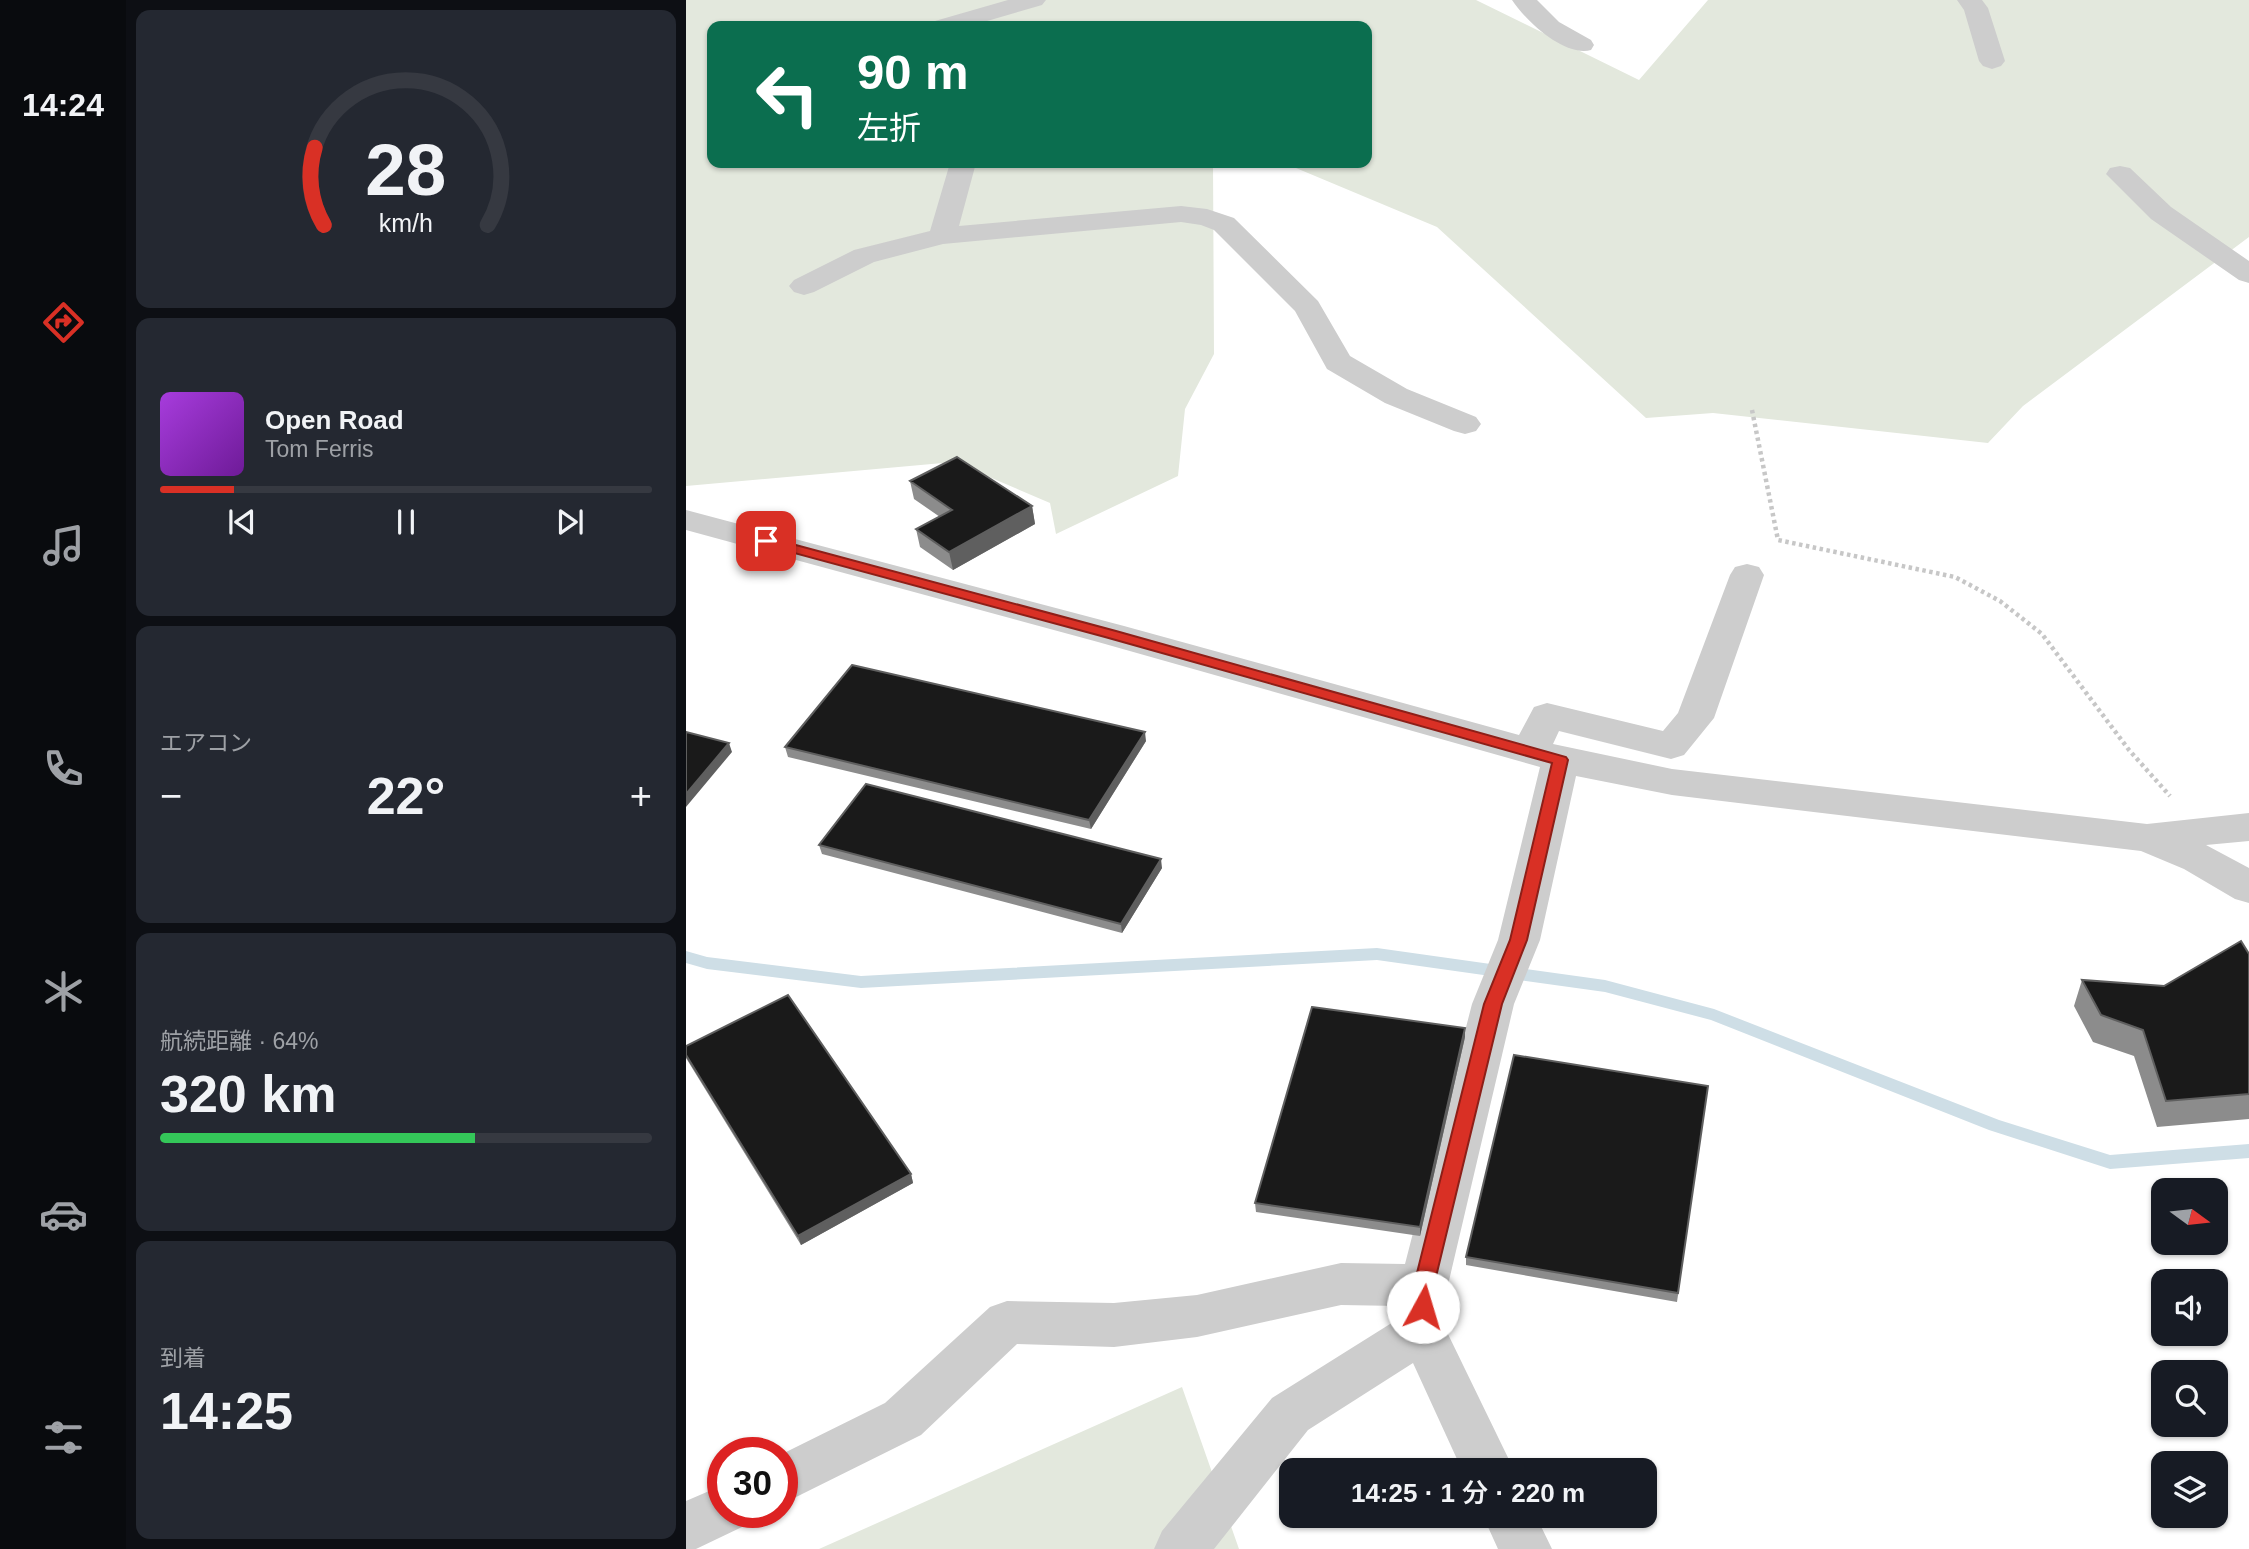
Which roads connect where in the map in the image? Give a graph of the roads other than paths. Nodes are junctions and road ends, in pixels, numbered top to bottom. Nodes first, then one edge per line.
1 (1034, 0) edge
2 (1524, 0) edge
3 (1969, 0) edge
4 (961, 21) edge
5 (1581, 45) dead end
6 (1992, 61) dead end
7 (963, 168) edge
8 (2120, 174) dead end
9 (942, 236) junction
10 (2249, 274) edge
11 (804, 286) dead end
12 (1465, 424) dead end
13 (686, 520) edge
14 (1747, 575) dead end
15 (1545, 756) junction
16 (2249, 827) edge
17 (2144, 837) junction
18 (2249, 888) edge
19 (1423, 1308) junction
20 (1483, 1458) edge
21 (798, 1472) edge
22 (707, 1518) edge
23 (686, 1528) edge
24 (1515, 1528) edge
25 (1181, 1549) edge
26 (1525, 1549) edge

1 - 4 street
2 - 5 street
3 - 6 street
7 - 9 street
8 - 10 street
9 - 11 street
9 - 12 street
13 - 15 street
14 - 15 street
15 - 17 street
15 - 19 street
16 - 17 street
17 - 18 street
19 - 20 street
19 - 21 street
19 - 25 street
22 - 23 street
24 - 26 street

